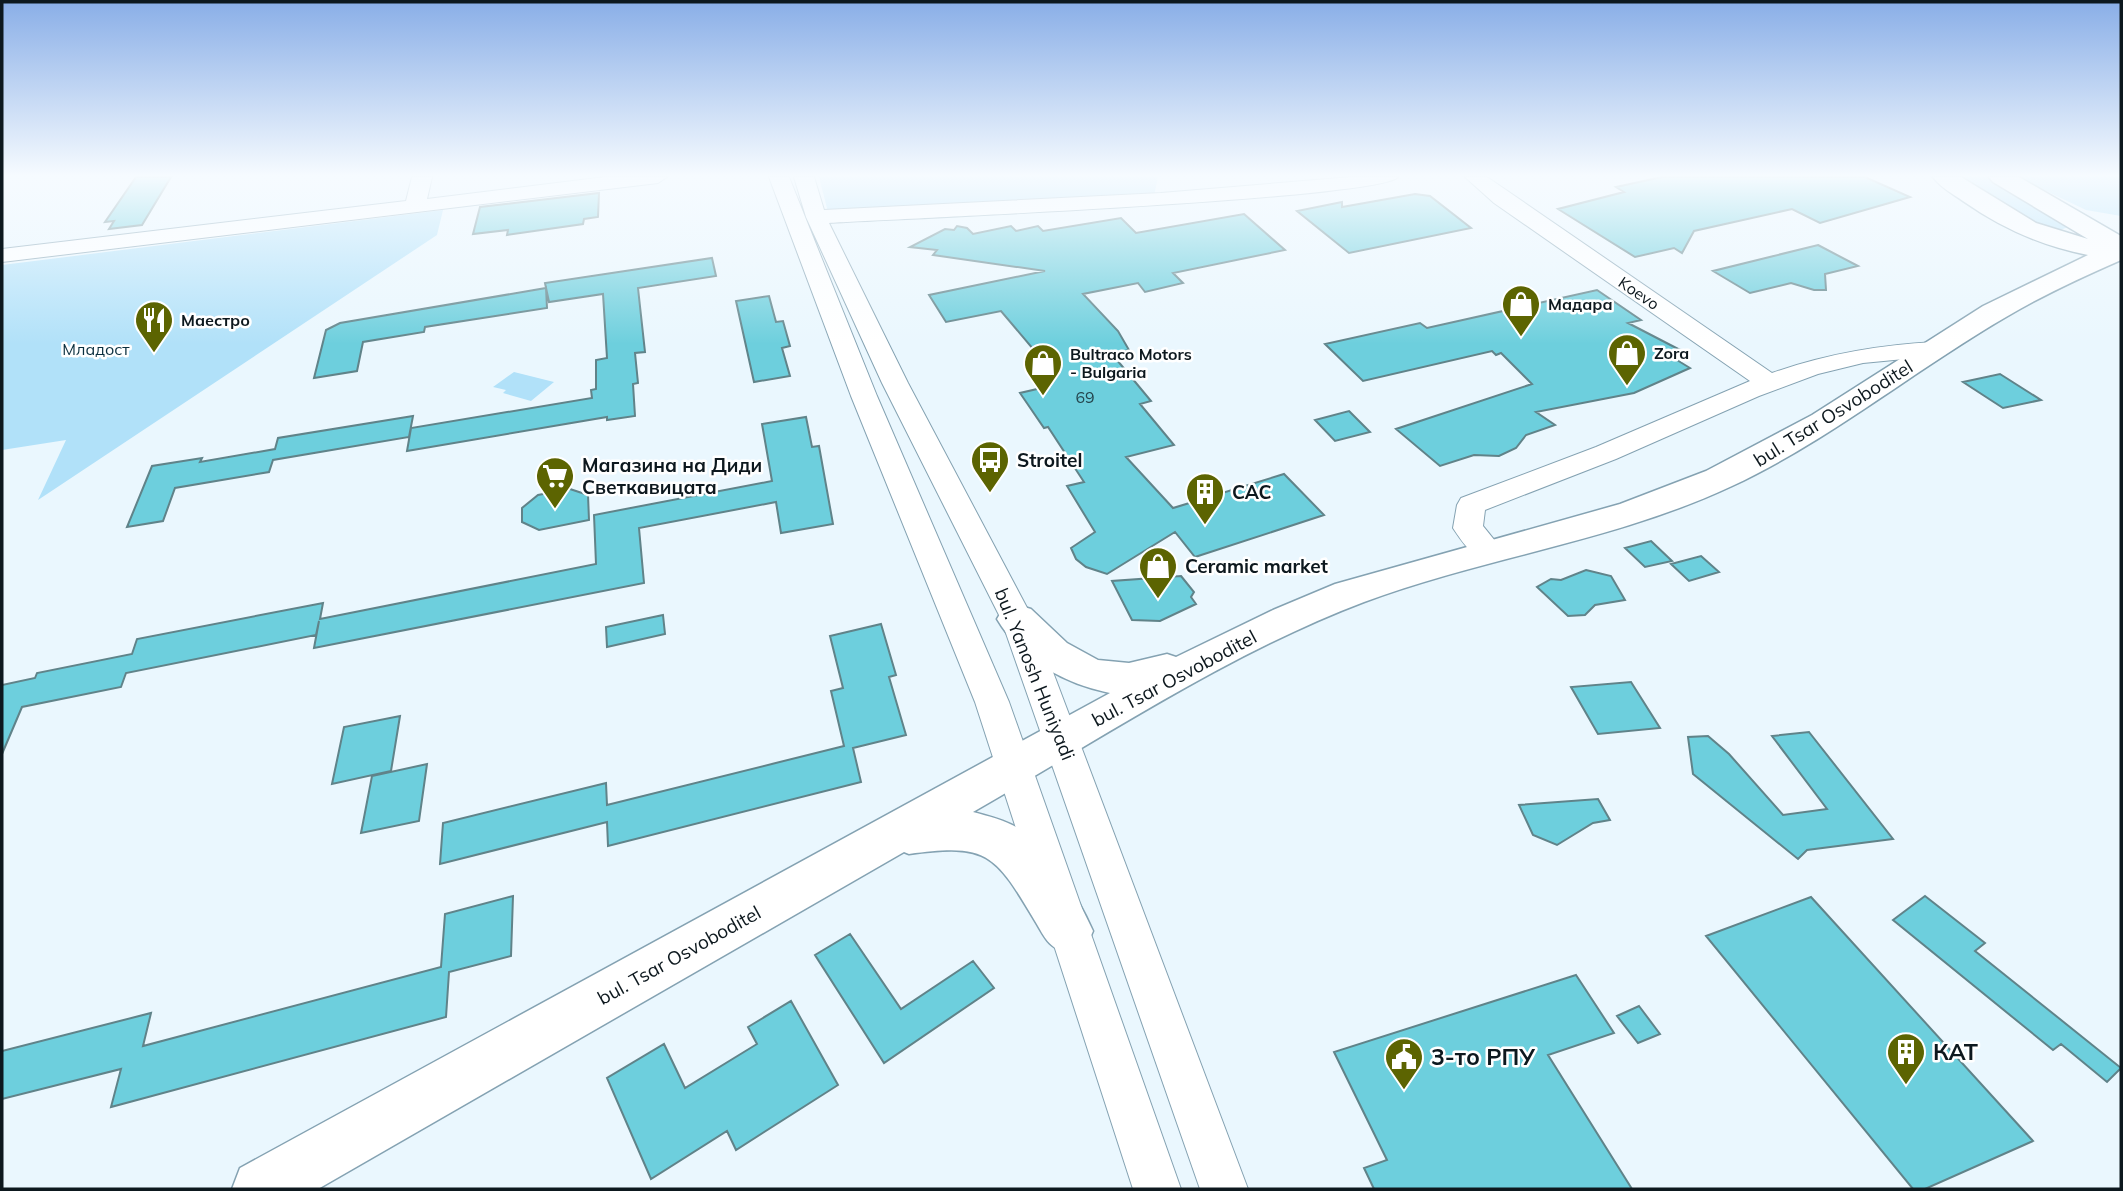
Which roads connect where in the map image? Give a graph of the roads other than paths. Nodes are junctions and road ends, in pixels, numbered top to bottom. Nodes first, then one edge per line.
1 (192, 233) edge
2 (801, 233) edge
3 (823, 233) edge
4 (1550, 233) edge
5 (2011, 233) edge
6 (2033, 233) edge
7 (2045, 233) edge
8 (2070, 233) edge
9 (2095, 233) edge
10 (2121, 249) edge
11 (2, 256) edge
12 (2042, 285) junction
13 (1935, 349) junction
14 (1770, 383) junction
15 (1489, 552) junction
16 (1017, 619) junction
17 (1206, 659) junction
18 (1062, 738) junction
19 (1016, 765) junction
20 (890, 837) junction
21 (1068, 931) junction
22 (261, 1189) edge
23 (1157, 1189) edge
24 (1224, 1189) edge

1 - 11 street
2 - 19 street
3 - 16 street, bul. Yanosh Huniyadi
4 - 14 street, Koevo
5 - 12 main road
6 - 10 main road
7 - 8 main road
9 - 10 main road
10 - 12 main road, bul. Tsar Osvoboditel
12 - 13 main road, bul. Tsar Osvoboditel
13 - 14 street
13 - 15 main road, bul. Tsar Osvoboditel
14 - 15 street
15 - 17 main road, bul. Tsar Osvoboditel
16 - 17 main road
16 - 18 street, bul. Yanosh Huniyadi
17 - 18 main road, bul. Tsar Osvoboditel
18 - 19 main road, bul. Tsar Osvoboditel
18 - 24 street, bul. Yanosh Huniyadi
19 - 20 main road, bul. Tsar Osvoboditel
19 - 21 street
20 - 21 main road
20 - 22 main road, bul. Tsar Osvoboditel
21 - 23 street

